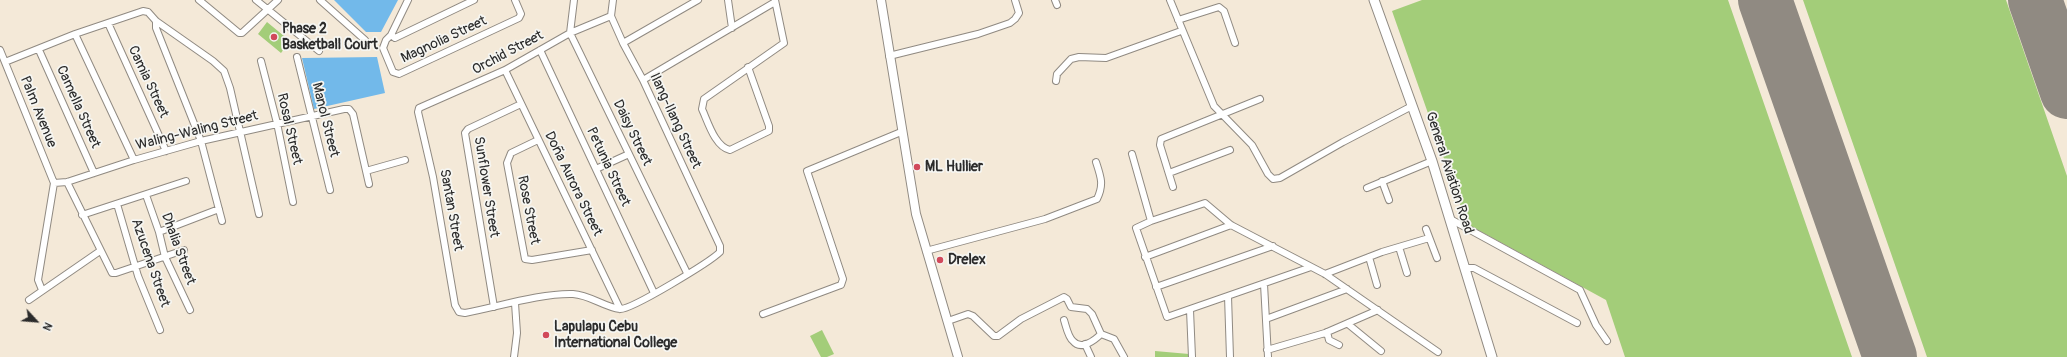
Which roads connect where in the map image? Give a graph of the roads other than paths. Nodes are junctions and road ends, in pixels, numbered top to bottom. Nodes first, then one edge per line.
1 (199, 0) edge
2 (256, 0) edge
3 (278, 0) edge
4 (320, 0) edge
5 (408, 0) edge
6 (474, 0) edge
7 (515, 0) edge
8 (574, 0) edge
9 (612, 0) edge
10 (698, 0) edge
11 (728, 0) edge
12 (882, 0) edge
13 (1016, 0) edge
14 (1170, 0) edge
15 (1374, 0) edge
16 (775, 1) edge
17 (268, 9) junction
18 (611, 16) junction
19 (1178, 20) junction
20 (156, 21) junction
21 (108, 22) junction
22 (732, 28) junction
23 (1181, 31) junction
24 (570, 33) junction
25 (76, 34) junction
26 (393, 36) junction
27 (365, 40) dead end
28 (622, 43) junction
29 (1235, 43) dead end
30 (0, 50) edge
31 (39, 50) junction
32 (319, 50) dead end
33 (540, 50) junction
34 (889, 56) junction
35 (297, 57) dead end
36 (261, 61) dead end
37 (5, 62) junction
38 (748, 67) junction
39 (505, 70) junction
40 (644, 80) junction
41 (1056, 81) dead end
42 (1260, 98) dead end
43 (521, 104) junction
44 (1412, 106) junction
45 (418, 112) joint
46 (1220, 114) junction
47 (312, 116) junction
48 (277, 123) junction
49 (239, 132) junction
50 (901, 132) junction
51 (538, 140) junction
52 (201, 141) junction
53 (1230, 150) dead end
54 (166, 151) junction
55 (629, 154) junction
56 (1132, 154) dead end
57 (134, 160) junction
58 (404, 160) dead end
59 (1432, 160) junction
60 (1096, 162) dead end
61 (596, 169) junction
62 (366, 171) junction
63 (94, 173) junction
64 (1169, 173) junction
65 (186, 181) dead end
66 (1382, 181) junction
67 (67, 182) junction
68 (54, 183) junction
69 (369, 184) dead end
70 (1173, 187) dead end
71 (1367, 188) dead end
72 (330, 190) dead end
73 (146, 195) junction
74 (1389, 200) dead end
75 (293, 202) dead end
76 (118, 204) junction
77 (219, 209) junction
78 (259, 214) dead end
79 (82, 215) junction
80 (1452, 220) junction
81 (1151, 221) junction
82 (222, 222) dead end
83 (1231, 225) junction
84 (1426, 229) dead end
85 (159, 232) junction
86 (1429, 238) junction
87 (1273, 246) junction
88 (1399, 247) junction
89 (184, 250) dead end
90 (592, 250) junction
91 (100, 251) junction
92 (926, 251) junction
93 (165, 257) junction
94 (1369, 257) junction
95 (1145, 258) junction
96 (1437, 258) dead end
97 (136, 267) junction
98 (1311, 267) junction
99 (1465, 268) junction
100 (687, 273) junction
101 (1407, 273) dead end
102 (1325, 274) junction
103 (1264, 284) junction
104 (1376, 284) dead end
105 (1156, 287) junction
106 (1347, 289) junction
107 (42, 290) junction
108 (654, 293) junction
109 (1228, 296) junction
110 (29, 300) dead end
111 (515, 303) junction
112 (494, 307) junction
113 (620, 309) junction
114 (190, 310) dead end
115 (1190, 310) junction
116 (1378, 310) junction
117 (763, 314) dead end
118 (1266, 319) junction
119 (1064, 320) dead end
120 (948, 322) junction
121 (1577, 323) dead end
122 (1348, 324) junction
123 (160, 330) dead end
124 (1327, 332) junction
125 (1101, 334) junction
126 (1607, 342) dead end
127 (1085, 344) junction
128 (1339, 345) dead end
129 (1267, 350) junction
130 (1381, 351) dead end
131 (1438, 352) dead end
132 (514, 357) edge
133 (958, 357) edge
134 (1091, 357) edge
135 (1124, 357) edge
136 (1192, 357) edge
137 (1230, 357) edge
138 (1268, 357) edge
139 (1492, 357) edge

1 - 17 street
2 - 17 street
3 - 17 street
4 - 27 street
5 - 26 street
6 - 26 street
7 - 26 street, Magnolia Street
8 - 24 street
9 - 18 street, Ilang-Ilang Street
10 - 28 street
11 - 22 street
12 - 34 street
13 - 34 street
14 - 19 street
15 - 44 main road, General Aviation Road
16 - 22 street
16 - 38 street
17 - 32 street
18 - 24 street, Orchid Street
18 - 28 street, Ilang-Ilang Street
19 - 23 street
19 - 29 street
20 - 21 street
20 - 49 street
20 - 52 street
21 - 25 street
21 - 54 street, Camia Street
22 - 40 street
23 - 41 street
23 - 46 street
24 - 33 street, Orchid Street
24 - 55 street, Daisy Street
25 - 31 street
25 - 57 street
28 - 40 street, Ilang-Ilang Street
30 - 37 street, Palm Avenue
31 - 37 street
31 - 63 street, Camella Street
33 - 39 street, Orchid Street
33 - 61 street, Petunia Street
34 - 50 street
35 - 47 street, Manol Street
36 - 48 street, Rosal Street
37 - 68 street, Palm Avenue
38 - 38 street
39 - 43 street, Doña Aurora Street
39 - 45 street, Orchid Street
40 - 100 street, Ilang-Ilang Street
42 - 46 street
43 - 51 street, Doña Aurora Street
43 - 112 street, Sunflower Street
44 - 46 street
44 - 59 main road, General Aviation Road
45 - 112 street, Santan Street
46 - 64 street
47 - 48 street, Waling-Waling Street
47 - 62 street, Waling-Waling Street
47 - 72 street, Manol Street
48 - 49 street, Waling-Waling Street
48 - 75 street, Rosal Street
49 - 52 street, Waling-Waling Street
49 - 78 street
50 - 92 street
50 - 117 street
51 - 90 street, Doña Aurora Street
51 - 90 street, Rose Street
52 - 54 street, Waling-Waling Street
52 - 77 street
53 - 64 street
54 - 57 street, Waling-Waling Street
55 - 61 street
55 - 100 street, Daisy Street
56 - 81 street
57 - 63 street, Waling-Waling Street
58 - 62 street
59 - 66 street
59 - 80 main road, General Aviation Road
60 - 92 street
61 - 108 street, Petunia Street
62 - 69 street
63 - 67 street, Waling-Waling Street
64 - 70 street
65 - 73 street
66 - 71 street
66 - 74 street
67 - 68 street, Waling-Waling Street
67 - 79 street
68 - 107 street
73 - 76 street
73 - 85 street, Dhalia Street
76 - 79 street
76 - 97 street, Azucena Street
77 - 82 street
77 - 85 street
79 - 91 street
80 - 99 main road, General Aviation Road
80 - 126 street
81 - 83 street
81 - 95 street
83 - 87 street
83 - 95 street
84 - 86 street
85 - 93 street, Dhalia Street
86 - 88 street
86 - 96 street
87 - 98 street
87 - 105 street
88 - 94 street
88 - 101 street
89 - 93 street
90 - 113 street, Doña Aurora Street
91 - 97 street
91 - 107 street
92 - 120 street
93 - 97 street
93 - 114 street, Dhalia Street
94 - 102 street
94 - 104 street
95 - 105 street
97 - 123 street, Azucena Street
98 - 102 street
98 - 103 street
99 - 121 street
99 - 139 main road, General Aviation Road
100 - 108 street
102 - 106 street
103 - 109 street
103 - 118 street
105 - 115 street
106 - 116 street
106 - 118 street
107 - 110 street
108 - 113 street
109 - 115 street
109 - 137 street
111 - 112 street
111 - 113 street
111 - 132 street
115 - 136 street
116 - 122 street
116 - 131 street
118 - 129 street
119 - 127 street
120 - 125 street
120 - 133 street
122 - 124 street
122 - 130 street
124 - 128 street
124 - 129 street
125 - 127 street
125 - 135 street
127 - 134 street
129 - 138 street

